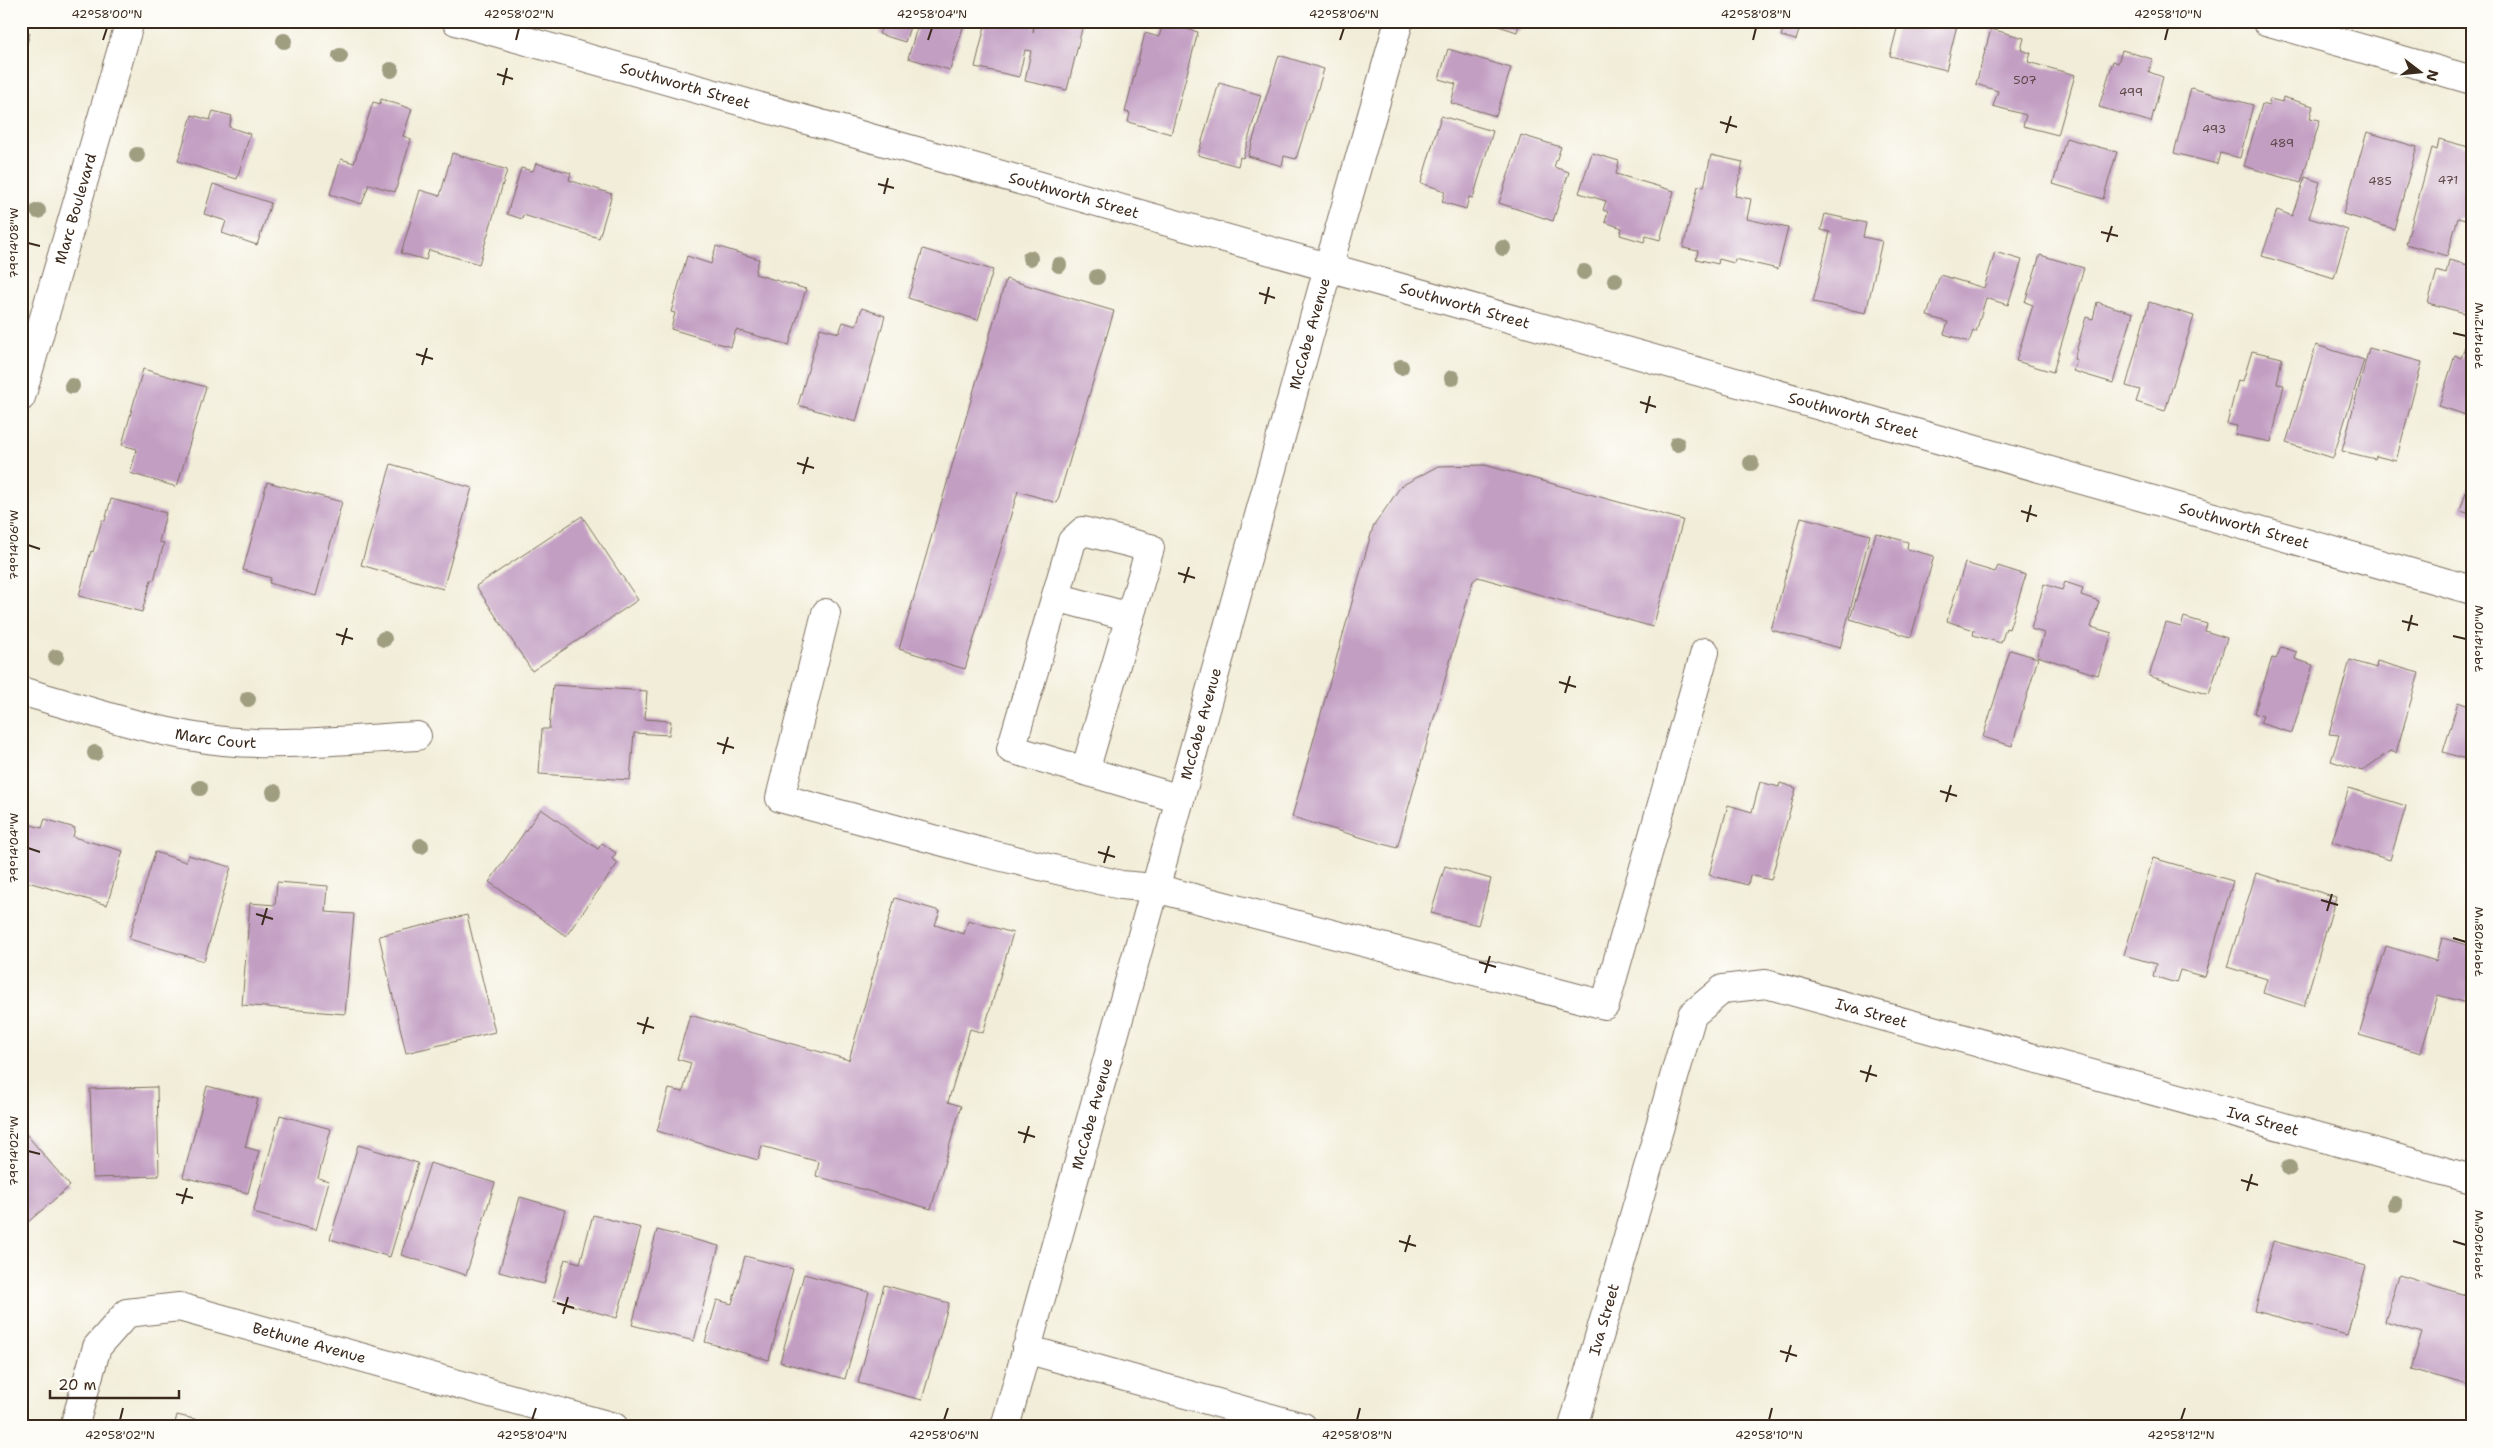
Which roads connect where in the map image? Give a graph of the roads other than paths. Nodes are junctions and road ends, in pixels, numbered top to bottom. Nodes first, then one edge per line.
1 (130, 21) edge
2 (456, 21) edge
3 (1399, 21) edge
4 (2266, 21) edge
5 (2472, 80) edge
6 (1328, 268) junction
7 (21, 397) edge
8 (2472, 590) edge
9 (1056, 597) junction
10 (826, 613) dead end
11 (1130, 617) junction
12 (1705, 652) dead end
13 (21, 691) edge
14 (418, 736) dead end
15 (1085, 771) junction
16 (1180, 799) junction
17 (1155, 888) junction
18 (2472, 1179) edge
19 (1026, 1349) junction
20 (74, 1427) edge
21 (614, 1427) edge
22 (1005, 1427) edge
23 (1303, 1427) edge
24 (1573, 1427) edge

1 - 7 street, Marc Boulevard
2 - 6 street, Southworth Street
3 - 6 street, McCabe Avenue
4 - 5 street
6 - 8 street, Southworth Street
6 - 16 street, McCabe Avenue
9 - 11 street
9 - 11 street
9 - 15 street
10 - 17 street
11 - 15 street
12 - 17 street
13 - 14 street, Marc Court
15 - 16 street
16 - 17 street, McCabe Avenue
17 - 19 street, McCabe Avenue
18 - 24 street, Iva Street
19 - 22 street, McCabe Avenue
19 - 23 street
20 - 21 street, Bethune Avenue

